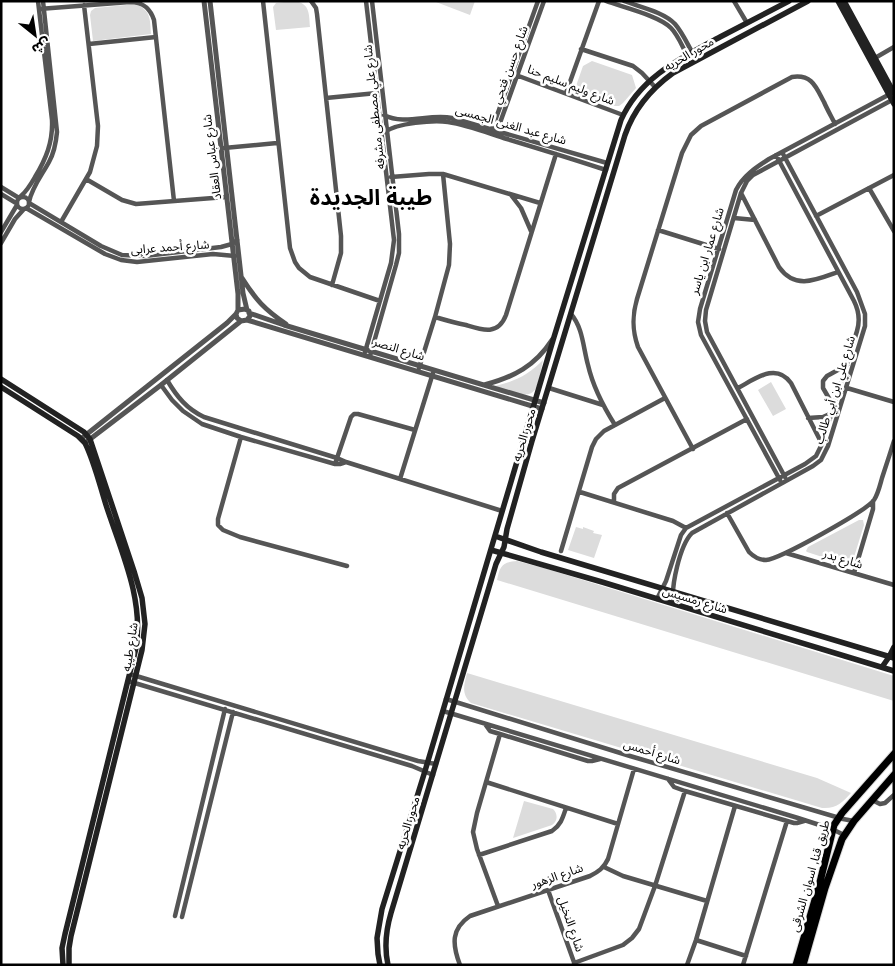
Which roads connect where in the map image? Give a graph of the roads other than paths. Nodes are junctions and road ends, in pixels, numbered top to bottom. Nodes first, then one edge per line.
1 (38, 1) edge
2 (43, 1) edge
3 (204, 1) edge
4 (210, 1) edge
5 (263, 1) edge
6 (311, 1) edge
7 (366, 1) edge
8 (372, 1) edge
9 (538, 1) edge
10 (544, 1) edge
11 (598, 1) edge
12 (606, 1) edge
13 (624, 1) edge
14 (734, 1) edge
15 (789, 1) edge
16 (808, 1) edge
17 (838, 1) edge
18 (844, 1) edge
19 (84, 5) junction
20 (41, 9) junction
21 (747, 23) junction
22 (156, 37) junction
23 (89, 44) junction
24 (894, 47) edge
25 (582, 49) junction
26 (689, 54) junction
27 (875, 58) junction
28 (515, 74) junction
29 (649, 80) junction
30 (655, 87) junction
31 (566, 93) junction
32 (377, 94) junction
33 (893, 97) edge
34 (326, 98) junction
35 (380, 112) junction
36 (623, 115) junction
37 (386, 116) junction
38 (835, 124) junction
39 (387, 130) junction
40 (494, 133) junction
41 (382, 135) junction
42 (277, 142) junction
43 (227, 147) junction
44 (221, 148) junction
45 (556, 154) junction
46 (783, 154) junction
47 (777, 158) junction
48 (606, 166) junction
49 (443, 174) junction
50 (894, 175) edge
51 (392, 177) junction
52 (86, 179) junction
53 (1, 188) edge
54 (869, 188) junction
55 (741, 193) junction
56 (1, 194) edge
57 (510, 194) junction
58 (20, 197) junction
59 (226, 197) junction
60 (29, 202) junction
61 (174, 202) junction
62 (540, 203) junction
63 (16, 204) junction
64 (25, 209) junction
65 (816, 216) junction
66 (734, 218) junction
67 (755, 220) junction
68 (61, 222) junction
69 (658, 230) junction
70 (532, 231) junction
71 (894, 231) edge
72 (1, 232) edge
73 (234, 242) junction
74 (1, 243) edge
75 (718, 249) junction
76 (236, 256) junction
77 (838, 272) junction
78 (241, 276) junction
79 (332, 285) junction
80 (380, 300) junction
81 (237, 312) junction
82 (248, 312) junction
83 (571, 314) junction
84 (435, 317) junction
85 (248, 320) junction
86 (241, 321) junction
87 (290, 327) junction
88 (554, 337) junction
89 (367, 353) junction
90 (847, 365) junction
91 (418, 369) junction
92 (433, 373) junction
93 (1, 380) edge
94 (167, 380) junction
95 (161, 385) junction
96 (484, 385) junction
97 (1, 388) edge
98 (549, 388) junction
99 (738, 388) junction
100 (846, 388) junction
101 (482, 391) junction
102 (665, 398) junction
103 (894, 402) edge
104 (535, 404) junction
105 (603, 405) junction
106 (543, 406) junction
107 (833, 410) junction
108 (808, 418) junction
109 (747, 420) junction
110 (615, 425) junction
111 (415, 430) junction
112 (241, 436) junction
113 (86, 439) junction
114 (894, 441) edge
115 (822, 444) junction
116 (693, 449) junction
117 (338, 458) junction
118 (346, 462) junction
119 (335, 464) junction
120 (784, 475) junction
121 (779, 478) junction
122 (400, 479) junction
123 (787, 481) junction
124 (782, 484) junction
125 (580, 492) junction
126 (869, 495) dead end
127 (506, 498) junction
128 (874, 500) junction
129 (515, 501) junction
130 (614, 502) junction
131 (502, 511) junction
132 (727, 513) junction
133 (686, 528) junction
134 (495, 536) junction
135 (505, 540) junction
136 (491, 550) junction
137 (561, 551) dead end
138 (501, 553) junction
139 (786, 553) junction
140 (347, 566) dead end
141 (854, 573) junction
142 (894, 585) edge
143 (662, 588) junction
144 (672, 591) junction
145 (656, 599) junction
146 (674, 604) junction
147 (894, 647) edge
148 (892, 658) edge
149 (882, 667) junction
150 (894, 671) edge
151 (133, 675) junction
152 (131, 682) junction
153 (446, 699) junction
154 (455, 701) junction
155 (226, 703) junction
156 (234, 706) junction
157 (225, 710) junction
158 (443, 711) junction
159 (232, 712) junction
160 (451, 713) junction
161 (485, 724) junction
162 (500, 734) junction
163 (894, 754) edge
164 (630, 756) junction
165 (601, 759) junction
166 (644, 760) junction
167 (427, 763) junction
168 (436, 764) junction
169 (627, 766) junction
170 (634, 768) junction
171 (641, 770) junction
172 (425, 771) junction
173 (433, 775) junction
174 (894, 775) edge
175 (668, 779) junction
176 (486, 782) junction
177 (685, 790) junction
178 (894, 795) edge
179 (872, 800) junction
180 (736, 806) junction
181 (566, 808) junction
182 (838, 817) junction
183 (805, 820) junction
184 (854, 820) junction
185 (787, 821) junction
186 (618, 824) junction
187 (832, 829) junction
188 (844, 835) junction
189 (479, 855) junction
190 (604, 867) junction
191 (82, 875) junction
192 (655, 886) junction
193 (548, 890) junction
194 (707, 901) junction
195 (498, 906) junction
196 (175, 916) dead end
197 (182, 917) dead end
198 (696, 940) junction
199 (746, 956) junction
200 (574, 964) edge
201 (63, 965) edge
202 (69, 965) edge
203 (380, 965) edge
204 (388, 965) edge
205 (460, 965) edge
206 (687, 965) edge
207 (743, 965) edge
208 (796, 965) edge
209 (804, 965) edge

1 - 20 street
2 - 20 street
3 - 44 street, شارع عباس العقاد
4 - 43 street, شارع عباس العقاد
5 - 42 street
6 - 34 street
7 - 32 street, شارع علي مصطفى مشرفه
8 - 37 street, شارع علي مصطفى مشرفه
9 - 28 street, شارع حسن فتحي
10 - 28 street, شارع حسن فتحي
11 - 25 street
12 - 26 street
13 - 26 street
14 - 21 street
15 - 21 main road, محور الحريه
16 - 30 main road, محور الحريه
17 - 33 main road
18 - 27 main road
19 - 20 street
19 - 22 street
19 - 23 street
20 - 58 street
20 - 60 street
21 - 26 main road, محور الحريه
22 - 23 street
22 - 61 street
23 - 52 street
24 - 27 street
25 - 29 street
25 - 31 street
26 - 29 main road, محور الحريه
27 - 33 main road
28 - 31 street, شارع وليم سليم حنا
28 - 40 street, شارع حسن فتحي
29 - 30 street
29 - 36 main road, محور الحريه
30 - 83 main road, محور الحريه
31 - 36 street, شارع وليم سليم حنا
32 - 34 street
32 - 35 street, شارع علي مصطفى مشرفه
33 - 38 street, شارع عمار ابن ياسر
33 - 46 street, شارع عمار ابن ياسر
34 - 79 street
35 - 37 street, شارع عبد الغنى الجمسى
35 - 41 street, شارع علي مصطفى مشرفه
36 - 48 main road, محور الحريه
37 - 39 street, شارع علي مصطفى مشرفه
37 - 40 street, شارع عبد الغنى الجمسى
38 - 46 street, شارع عمار ابن ياسر
38 - 69 street
39 - 40 street, شارع عبد الغنى الجمسى
39 - 41 street
39 - 51 street, شارع علي مصطفى مشرفه
40 - 45 street, شارع عبد الغنى الجمسى
40 - 48 street, شارع عبد الغنى الجمسى
41 - 80 street, شارع علي مصطفى مشرفه
42 - 43 street
42 - 79 street
43 - 44 street
43 - 73 street, شارع عباس العقاد
44 - 59 street, شارع عباس العقاد
45 - 48 street, شارع عبد الغنى الجمسى
45 - 62 street
46 - 47 street, شارع عمار ابن ياسر
46 - 65 street, شارع علي ابن أبي طالب
47 - 55 street, شارع عمار ابن ياسر
47 - 75 street, شارع عمار ابن ياسر
47 - 77 street, شارع علي ابن أبي طالب
48 - 88 main road, محور الحريه
49 - 51 street
49 - 57 street
49 - 84 street
50 - 54 street
51 - 89 street, شارع علي مصطفى مشرفه
52 - 61 street
52 - 68 street
53 - 58 street
54 - 65 street
54 - 71 street
55 - 66 street, شارع عمار ابن ياسر
55 - 67 street
56 - 63 street
57 - 62 street
57 - 70 street
58 - 60 street
58 - 63 street
59 - 61 street
59 - 73 street, شارع عباس العقاد
60 - 64 street
60 - 68 street, شارع أحمد عرابى
62 - 70 street
63 - 64 street
63 - 72 street
64 - 74 street
64 - 76 street, شارع أحمد عرابى
65 - 100 street, شارع علي ابن أبي طالب
66 - 67 street
66 - 99 street, شارع عمار ابن ياسر
67 - 77 street
68 - 73 street, شارع أحمد عرابى
69 - 75 street
69 - 102 street
70 - 84 street
73 - 76 street, شارع عباس العقاد
75 - 109 street, شارع عمار ابن ياسر
76 - 78 street, شارع عباس العقاد
76 - 81 street, شارع عباس العقاد
77 - 90 street, شارع علي ابن أبي طالب
78 - 82 street, شارع عباس العقاد
78 - 87 street
79 - 80 street
80 - 89 street, شارع علي مصطفى مشرفه
81 - 82 street
81 - 86 street
81 - 113 street
82 - 85 street
82 - 87 street, شارع النصر
83 - 98 main road, محور الحريه
83 - 105 street
84 - 91 street
85 - 86 street
85 - 89 street, شارع النصر
86 - 94 street
87 - 89 street, شارع النصر
88 - 96 street
88 - 104 main road, محور الحريه
89 - 91 street, شارع النصر
90 - 107 street, شارع علي ابن أبي طالب
90 - 107 street
91 - 92 street, شارع النصر
92 - 96 street, شارع النصر
92 - 101 street, شارع النصر
92 - 111 street
93 - 113 main road
94 - 95 street
94 - 117 street
95 - 112 street
95 - 113 street
96 - 101 street
96 - 104 street, شارع النصر
97 - 113 main road
98 - 105 street
98 - 106 main road, محور الحريه
99 - 108 street
99 - 120 street, شارع عمار ابن ياسر
100 - 103 street
100 - 123 street, شارع علي ابن أبي طالب
101 - 104 street, شارع النصر
102 - 110 street
102 - 116 street
104 - 106 street, شارع النصر
104 - 127 main road, محور الحريه
105 - 110 street
106 - 129 main road, محور الحريه
107 - 108 street
107 - 115 street, شارع علي ابن أبي طالب
108 - 115 street
109 - 116 street
109 - 121 street, شارع عمار ابن ياسر
110 - 125 street
111 - 117 street
111 - 122 street
112 - 119 street
112 - 140 street
113 - 151 main road, شارع طيبه
114 - 128 street
115 - 120 street, شارع علي ابن أبي طالب
116 - 130 street
117 - 118 street
117 - 119 street
118 - 119 street
118 - 122 street
120 - 121 street, شارع علي ابن أبي طالب
120 - 123 street, شارع عمار ابن ياسر
121 - 124 street, شارع عمار ابن ياسر
121 - 133 street, شارع علي ابن أبي طالب
122 - 131 street
123 - 124 street, شارع علي ابن أبي طالب
124 - 132 street, شارع علي ابن أبي طالب
125 - 130 street
125 - 137 street
126 - 128 street
127 - 129 main road
127 - 131 main road, محور الحريه
128 - 139 street
128 - 141 street
129 - 135 main road, محور الحريه
130 - 133 street
131 - 134 main road, محور الحريه
132 - 139 street
132 - 144 street, شارع علي ابن أبي طالب
133 - 143 street
134 - 135 main road, شارع رمسيس
134 - 136 main road, محور الحريه
135 - 138 main road, محور الحريه
135 - 143 main road, شارع رمسيس
136 - 138 main road, شارع رمسيس
136 - 153 main road, محور الحريه
138 - 145 main road, شارع رمسيس
138 - 154 main road, محور الحريه
139 - 141 street, شارع بدر
141 - 142 street, شارع بدر
143 - 144 main road, شارع رمسيس
143 - 145 street
144 - 146 street, شارع علي ابن أبي طالب
144 - 148 main road, شارع رمسيس
145 - 146 main road, شارع رمسيس
146 - 149 main road, شارع رمسيس
147 - 148 main road
148 - 149 main road
149 - 150 main road, شارع رمسيس
151 - 152 main road, شارع طيبه
151 - 155 street
152 - 157 street
152 - 191 main road, شارع طيبه
153 - 154 street, شارع أحمس
153 - 158 main road, محور الحريه
154 - 160 main road, محور الحريه
154 - 164 street, شارع أحمس
155 - 156 street
155 - 157 street
156 - 159 street
156 - 167 street
157 - 159 street
157 - 196 street
158 - 160 street, شارع أحمس
158 - 167 main road, محور الحريه
159 - 172 street
159 - 197 street
160 - 161 street, شارع أحمس
160 - 168 main road, محور الحريه
161 - 162 street
161 - 165 street, شارع أحمس
162 - 165 street
162 - 176 street
163 - 182 main road, طريق قنا, اسوان الشرقى
164 - 166 street, شارع أحمس
164 - 169 street
165 - 169 street, شارع أحمس
166 - 171 street
166 - 182 street, شارع أحمس
167 - 168 street
167 - 172 main road, محور الحريه
168 - 173 main road, محور الحريه
169 - 170 street, شارع أحمس
170 - 171 street, شارع أحمس
170 - 186 street
171 - 175 street, شارع أحمس
172 - 173 street
172 - 203 main road, محور الحريه
173 - 204 main road, محور الحريه
174 - 179 main road, طريق قنا, اسوان الشرقى
175 - 177 street
175 - 183 street, شارع أحمس
176 - 181 street
176 - 189 street
177 - 180 street
177 - 192 street
178 - 179 street
179 - 184 main road, طريق قنا, اسوان الشرقى
180 - 185 street
180 - 194 street
181 - 186 street
181 - 189 street
182 - 184 street, شارع أحمس
182 - 187 main road, طريق قنا, اسوان الشرقى
183 - 185 street
183 - 187 street, شارع أحمس
184 - 188 main road, طريق قنا, اسوان الشرقى
185 - 199 street
186 - 190 street
187 - 188 street, شارع أحمس
187 - 208 main road, طريق قنا, اسوان الشرقى
188 - 209 main road, طريق قنا, اسوان الشرقى
189 - 195 street
190 - 192 street
190 - 193 street, شارع الزهور
191 - 201 main road, شارع طيبه
191 - 202 main road, شارع طيبه
192 - 194 street
192 - 200 street
193 - 195 street, شارع الزهور
193 - 200 street, شارع النخيل
194 - 198 street
195 - 205 street, شارع الزهور
198 - 199 street
198 - 206 street
199 - 207 street

